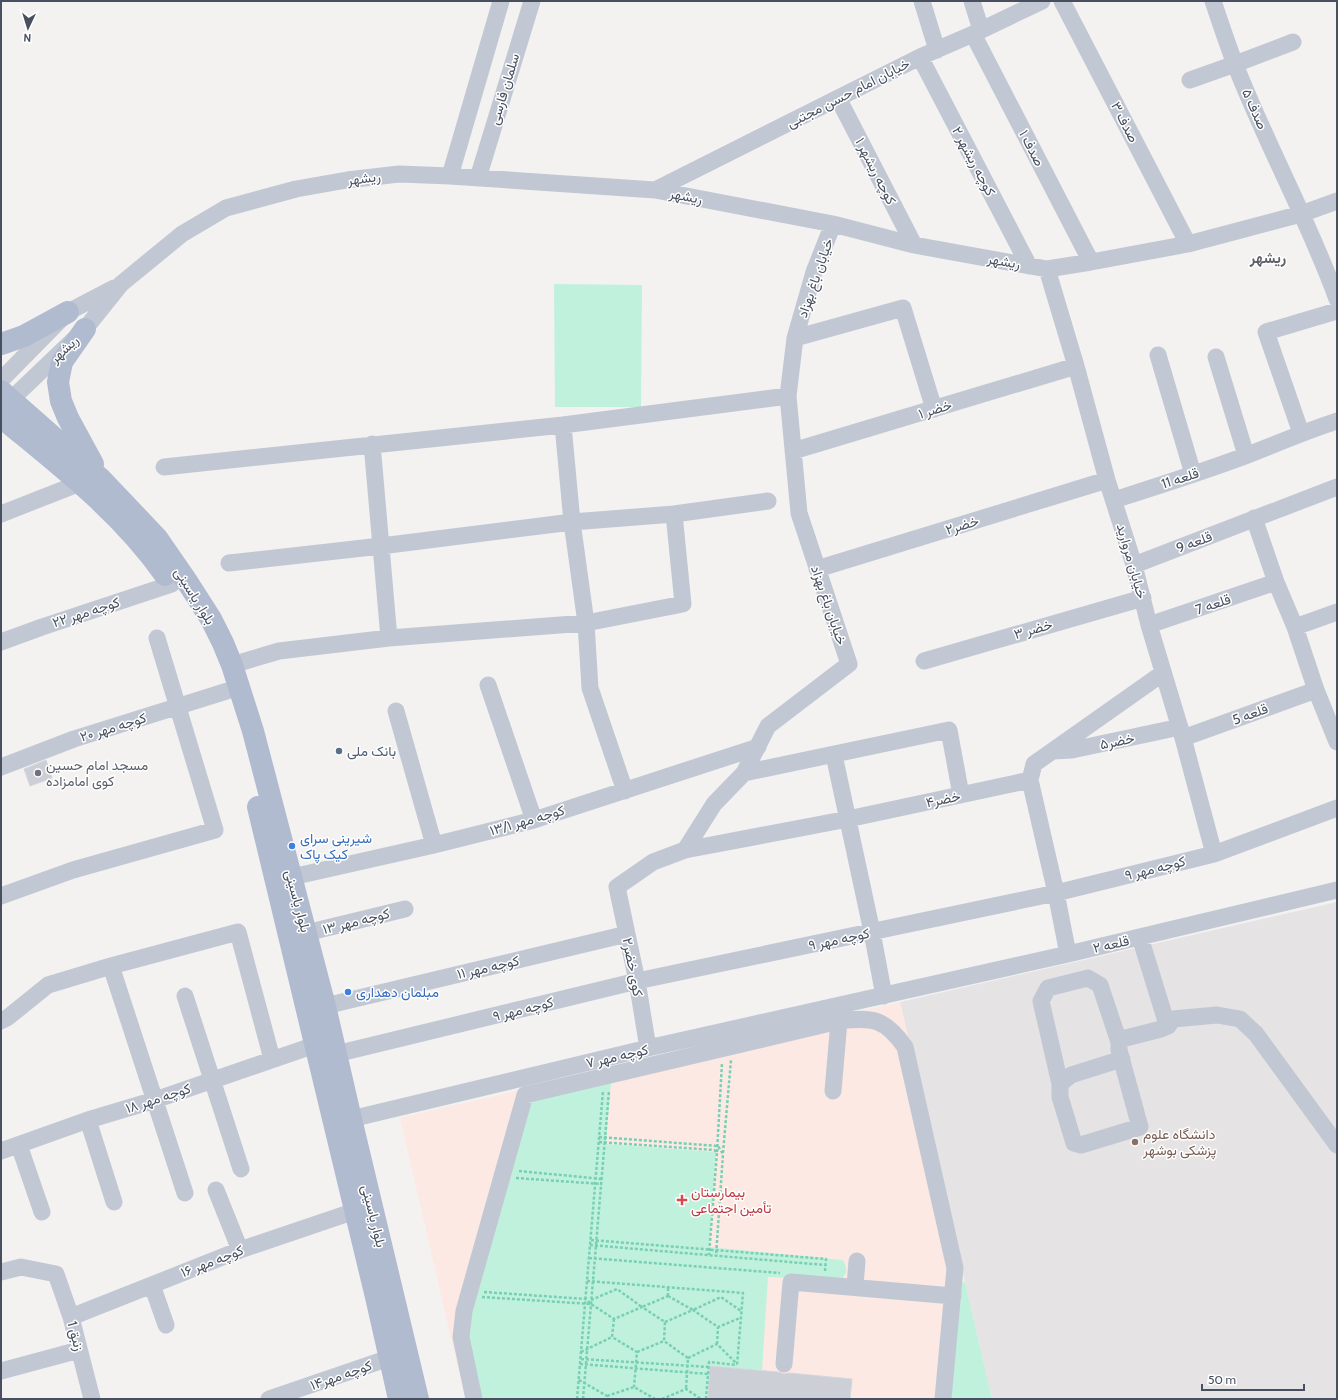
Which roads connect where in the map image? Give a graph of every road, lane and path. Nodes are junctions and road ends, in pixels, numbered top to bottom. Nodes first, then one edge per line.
1 (501, 1) edge
2 (532, 1) edge
3 (922, 1) edge
4 (972, 1) edge
5 (1042, 1) edge
6 (1062, 1) edge
7 (1213, 1) edge
8 (977, 32) junction
9 (1293, 42) dead end
10 (937, 50) junction
11 (920, 57) junction
12 (1235, 64) junction
13 (1190, 80) dead end
14 (838, 98) junction
15 (450, 176) junction
16 (478, 178) junction
17 (655, 190) junction
18 (1337, 201) edge
19 (1301, 214) junction
20 (833, 224) junction
21 (1188, 244) junction
22 (914, 245) junction
23 (1091, 262) junction
24 (1029, 266) junction
25 (1047, 269) junction
26 (121, 284) junction
27 (1337, 299) edge
28 (1337, 311) edge
29 (68, 312) junction
30 (86, 329) junction
31 (795, 338) junction
32 (1, 344) edge
33 (1158, 355) dead end
34 (1216, 357) dead end
35 (1076, 366) junction
36 (1, 380) edge
37 (788, 396) junction
38 (3, 404) edge
39 (934, 409) junction
40 (1337, 421) edge
41 (563, 425) junction
42 (1301, 433) junction
43 (372, 444) junction
44 (793, 451) junction
45 (1246, 455) junction
46 (164, 467) dead end
47 (1193, 474) junction
48 (1107, 480) junction
49 (91, 481) junction
50 (1337, 487) edge
51 (1114, 500) junction
52 (768, 501) dead end
53 (1, 514) edge
54 (674, 514) junction
55 (1254, 518) junction
56 (572, 522) junction
57 (381, 546) junction
58 (229, 563) dead end
59 (1134, 565) junction
60 (817, 569) junction
61 (1276, 582) junction
62 (172, 584) junction
63 (1143, 598) junction
64 (1337, 612) edge
65 (586, 623) junction
66 (1149, 625) junction
67 (1295, 627) junction
68 (157, 638) dead end
69 (389, 638) junction
70 (1, 642) edge
71 (924, 661) dead end
72 (232, 665) junction
73 (1163, 673) junction
74 (488, 686) dead end
75 (1316, 690) junction
76 (227, 692) junction
77 (179, 707) junction
78 (396, 710) dead end
79 (1182, 732) junction
80 (1337, 742) edge
81 (758, 747) junction
82 (1053, 751) junction
83 (834, 755) junction
84 (1, 767) edge
85 (744, 773) junction
86 (1030, 780) junction
87 (625, 791) junction
88 (961, 794) junction
89 (1337, 808) edge
90 (848, 819) junction
91 (534, 820) junction
92 (434, 845) junction
93 (685, 850) junction
94 (1214, 854) junction
95 (292, 877) junction
96 (1337, 890) edge
97 (1056, 893) junction
98 (1, 896) edge
99 (405, 909) dead end
100 (872, 932) junction
101 (306, 933) junction
102 (626, 934) junction
103 (1140, 937) junction
104 (1068, 954) junction
105 (111, 966) junction
106 (637, 981) junction
107 (185, 996) dead end
108 (884, 996) junction
109 (325, 1006) junction
110 (1174, 1019) junction
111 (1, 1021) edge
112 (839, 1021) junction
113 (315, 1045) junction
114 (727, 1047) junction
115 (648, 1048) junction
116 (1120, 1050) junction
117 (336, 1054) junction
118 (272, 1059) junction
119 (607, 1076) junction
120 (212, 1080) junction
121 (1060, 1084) junction
122 (833, 1091) dead end
123 (155, 1100) junction
124 (351, 1119) junction
125 (88, 1120) junction
126 (599, 1137) junction
127 (605, 1137) junction
128 (599, 1142) junction
129 (605, 1142) junction
130 (19, 1145) junction
131 (718, 1146) junction
132 (1337, 1146) edge
133 (724, 1147) junction
134 (1, 1151) edge
135 (717, 1152) junction
136 (723, 1154) junction
137 (241, 1169) dead end
138 (503, 1173) junction
139 (596, 1179) junction
140 (602, 1179) junction
141 (595, 1184) junction
142 (602, 1184) junction
143 (216, 1190) dead end
144 (185, 1193) dead end
145 (114, 1202) dead end
146 (355, 1211) junction
147 (42, 1212) dead end
148 (591, 1240) junction
149 (597, 1240) junction
150 (590, 1245) junction
151 (596, 1246) junction
152 (710, 1249) junction
153 (716, 1249) junction
154 (240, 1250) junction
155 (709, 1255) junction
156 (716, 1256) junction
157 (589, 1258) junction
158 (595, 1259) junction
159 (826, 1259) dead end
160 (857, 1261) dead end
161 (826, 1264) dead end
162 (1, 1272) edge
163 (785, 1274) dead end
164 (587, 1281) junction
165 (594, 1281) junction
166 (617, 1283) junction
167 (152, 1285) junction
168 (855, 1286) junction
169 (668, 1287) junction
170 (617, 1289) junction
171 (721, 1292) junction
172 (384, 1294) junction
173 (469, 1294) junction
174 (668, 1296) junction
175 (953, 1296) junction
176 (721, 1297) junction
177 (586, 1299) junction
178 (592, 1300) junction
179 (589, 1302) junction
180 (585, 1304) junction
181 (592, 1304) junction
182 (642, 1307) junction
183 (693, 1310) junction
184 (741, 1312) junction
185 (71, 1317) junction
186 (740, 1318) junction
187 (614, 1319) junction
188 (665, 1322) junction
189 (166, 1325) dead end
190 (718, 1327) junction
191 (612, 1337) junction
192 (664, 1340) junction
193 (717, 1344) junction
194 (588, 1348) junction
195 (80, 1350) junction
196 (581, 1352) junction
197 (637, 1352) junction
198 (389, 1358) junction
199 (688, 1358) junction
200 (581, 1359) junction
201 (587, 1359) junction
202 (636, 1363) junction
203 (580, 1364) junction
204 (784, 1364) dead end
205 (586, 1365) junction
206 (738, 1365) junction
207 (688, 1366) junction
208 (709, 1367) junction
209 (636, 1368) junction
210 (1, 1371) edge
211 (687, 1372) junction
212 (708, 1374) junction
213 (579, 1380) junction
214 (585, 1383) junction
215 (634, 1387) junction
216 (686, 1388) junction
217 (607, 1397) edge
218 (92, 1399) edge
219 (270, 1399) edge
220 (399, 1399) edge
221 (418, 1399) edge
222 (474, 1399) edge
223 (577, 1399) edge
224 (583, 1399) edge
225 (655, 1399) edge
226 (662, 1399) edge
227 (701, 1399) edge
228 (706, 1399) edge
229 (943, 1399) edge

1 - 15 street, سلمان فارسی
2 - 16 street, سلمان فارسی
3 - 10 street
4 - 8 street, صدف ۱
5 - 8 street, خیابان امام حسن مجتبی
6 - 21 street, صدف ۳
7 - 12 street, صدف ۵
8 - 10 street, خیابان امام حسن مجتبی
8 - 23 street, صدف ۱
9 - 12 street
10 - 11 street, خیابان امام حسن مجتبی
11 - 14 street, خیابان امام حسن مجتبی
11 - 24 street, کوچه ریشهر ۲
12 - 13 street
12 - 19 street, صدف ۵
14 - 17 street, خیابان امام حسن مجتبی
14 - 22 street, کوچه ریشهر ۱
15 - 16 street, ریشهر
15 - 26 street, ریشهر
16 - 17 street, ریشهر
17 - 20 street, ریشهر
18 - 19 street, ریشهر
19 - 21 street, ریشهر
19 - 27 street, صدف ۵
20 - 22 street, ریشهر
20 - 31 street, خیابان باغ بهزاد
21 - 23 street, ریشهر
22 - 24 street, ریشهر
23 - 25 street, ریشهر
24 - 25 street, ریشهر
25 - 35 street, خیابان مروارید
26 - 29 street, ریشهر
26 - 30 street, ریشهر
28 - 42 street
29 - 32 main road
29 - 36 street, ریشهر
30 - 38 street, ریشهر
30 - 49 main road
31 - 37 street, خیابان باغ بهزاد
31 - 39 street
33 - 47 street
34 - 45 street
35 - 39 street, خضر ۱
35 - 48 street, خیابان مروارید
37 - 41 street
37 - 44 street, خیابان باغ بهزاد
38 - 49 main road, بلوار یاسینی
39 - 44 street, خضر ۱
40 - 42 street, قلعه 11
41 - 43 street
41 - 56 street
42 - 45 street, قلعه 11
43 - 46 street
43 - 57 street
44 - 60 street, خیابان باغ بهزاد
45 - 47 street, قلعه 11
47 - 51 street, قلعه 11
48 - 51 street, خیابان مروارید
48 - 60 street, خضر۲
49 - 53 street
49 - 62 main road, بلوار یاسینی
49 - 72 main road, بلوار یاسینی
50 - 55 street, قلعه 9
51 - 59 street, خیابان مروارید
52 - 54 street
54 - 56 street
54 - 65 street
55 - 59 street, قلعه 9
55 - 61 street
56 - 57 street
56 - 65 street
57 - 58 street
57 - 69 street
59 - 63 street, خیابان مروارید
60 - 81 street, خیابان باغ بهزاد
61 - 66 street, قلعه 7
61 - 67 street
62 - 70 street, کوچه مهر ۲۲
62 - 76 main road, بلوار یاسینی
63 - 66 street, خیابان مروارید
63 - 71 street, خضر ۳
64 - 67 street
65 - 69 street
65 - 87 street
66 - 73 street, خیابان مروارید
67 - 75 street
68 - 77 street
69 - 72 street
72 - 95 main road, بلوار یاسینی
73 - 79 street, خیابان مروارید
73 - 82 street
74 - 91 street
75 - 79 street, قلعه 5
75 - 80 street
76 - 77 street, کوچه مهر ۲۰
76 - 113 main road, بلوار یاسینی
77 - 84 street, کوچه مهر ۲۰
77 - 98 street
78 - 92 street
79 - 82 street, خضر۵
79 - 94 street, خیابان مروارید
81 - 85 street, خیابان باغ بهزاد
81 - 87 street, کوچه مهر ۱۳/۱
82 - 86 street
83 - 85 street
83 - 88 street
83 - 90 street
85 - 93 street, خیابان باغ بهزاد
86 - 88 street, خضر۴
86 - 97 street
87 - 91 street, کوچه مهر ۱۳/۱
88 - 90 street, خضر۴
89 - 94 street, کوچه مهر ۹
90 - 93 street, خضر۴
90 - 100 street
91 - 92 street, کوچه مهر ۱۳/۱
92 - 95 street, کوچه مهر ۱۳/۱
93 - 102 street, کوی خضر۲
94 - 97 street, کوچه مهر ۹
95 - 101 main road, بلوار یاسینی
96 - 103 street, قلعه ۲
97 - 100 street, کوچه مهر ۹
97 - 104 street
99 - 101 street, کوچه مهر ۱۳
100 - 106 street, کوچه مهر ۹
100 - 108 street
101 - 109 main road, بلوار یاسینی
102 - 106 street, کوی خضر۲
102 - 109 street, کوچه مهر ۱۱
103 - 104 street, قلعه ۲
103 - 110 street
104 - 108 street, قلعه ۲
105 - 111 street
105 - 118 street
105 - 123 street
106 - 115 street, کوی خضر۲
106 - 117 street, کوچه مهر ۹
107 - 120 street
108 - 115 street, کوچه مهر ۷
109 - 117 main road, بلوار یاسینی
110 - 116 street
110 - 132 street
112 - 114 street
112 - 122 street
112 - 175 street
113 - 118 street, کوچه مهر ۱۸
113 - 146 main road, بلوار یاسینی
114 - 119 street
114 - 131 path
114 - 133 path
115 - 124 street, کوچه مهر ۷
116 - 121 street
116 - 121 street
116 - 121 street
117 - 124 main road, بلوار یاسینی
118 - 120 street, کوچه مهر ۱۸
119 - 126 path
119 - 127 path
119 - 138 street
120 - 123 street, کوچه مهر ۱۸
120 - 137 street
123 - 125 street, کوچه مهر ۱۸
123 - 144 street
124 - 172 main road, بلوار یاسینی
125 - 130 street, کوچه مهر ۱۸
125 - 145 street
126 - 127 path
126 - 128 path
127 - 129 path
127 - 131 path
128 - 129 path
128 - 139 path
129 - 135 path
129 - 140 path
130 - 134 street, کوچه مهر ۱۸
130 - 147 street
131 - 133 path
131 - 135 path
131 - 136 path
133 - 136 path
135 - 152 path
136 - 153 path
138 - 139 path
138 - 141 path
138 - 173 street
139 - 140 path
139 - 141 path
140 - 142 path
141 - 142 path
141 - 148 path
142 - 149 path
143 - 154 street
146 - 154 street, کوچه مهر ۱۶
146 - 172 main road, بلوار یاسینی
148 - 149 path
148 - 150 path
149 - 151 path
149 - 152 path
150 - 151 path
150 - 157 path
151 - 155 path
151 - 158 path
152 - 153 path
152 - 155 path
153 - 156 path
153 - 159 path
154 - 167 street, کوچه مهر ۱۶
155 - 156 path
156 - 161 path
157 - 158 path
157 - 164 path
158 - 163 path
158 - 165 path
160 - 168 street
162 - 185 street, زنبق 1
164 - 165 path
164 - 177 path
165 - 166 path
165 - 178 path
166 - 169 path
166 - 170 path
167 - 185 street, کوچه مهر ۱۶
167 - 189 street
168 - 175 street
168 - 204 street
169 - 171 path
169 - 174 path
170 - 178 path
170 - 182 path
171 - 176 path
171 - 184 path
172 - 198 main road, بلوار یاسینی
172 - 221 main road, بلوار یاسینی
173 - 177 path
173 - 180 path
173 - 222 street
174 - 182 path
174 - 183 path
175 - 229 street
176 - 183 path
176 - 184 path
177 - 178 path
177 - 179 path
177 - 180 path
178 - 179 path
178 - 181 path
179 - 180 path
179 - 181 path
180 - 181 path
180 - 196 path
181 - 187 path
181 - 194 path
182 - 187 path
182 - 188 path
183 - 188 path
183 - 190 path
184 - 186 path
185 - 195 street, زنبق 1
186 - 190 path
186 - 206 path
187 - 191 path
188 - 192 path
190 - 193 path
191 - 194 path
191 - 197 path
192 - 197 path
192 - 199 path
193 - 199 path
193 - 206 path
194 - 196 path
194 - 201 path
195 - 210 street
195 - 218 street, زنبق 1
196 - 200 path
197 - 202 path
198 - 219 street, کوچه مهر۱۴
198 - 220 main road, بلوار یاسینی
199 - 207 path
200 - 201 path
200 - 203 path
201 - 202 path
201 - 205 path
202 - 207 path
202 - 209 path
203 - 205 path
203 - 213 path
205 - 209 path
205 - 214 path
206 - 208 path
207 - 208 path
207 - 211 path
208 - 212 path
209 - 211 path
209 - 215 path
211 - 212 path
211 - 216 path
212 - 228 path
213 - 214 path
213 - 223 path
214 - 217 path
214 - 224 path
215 - 217 path
215 - 225 path
216 - 226 path
216 - 227 path

